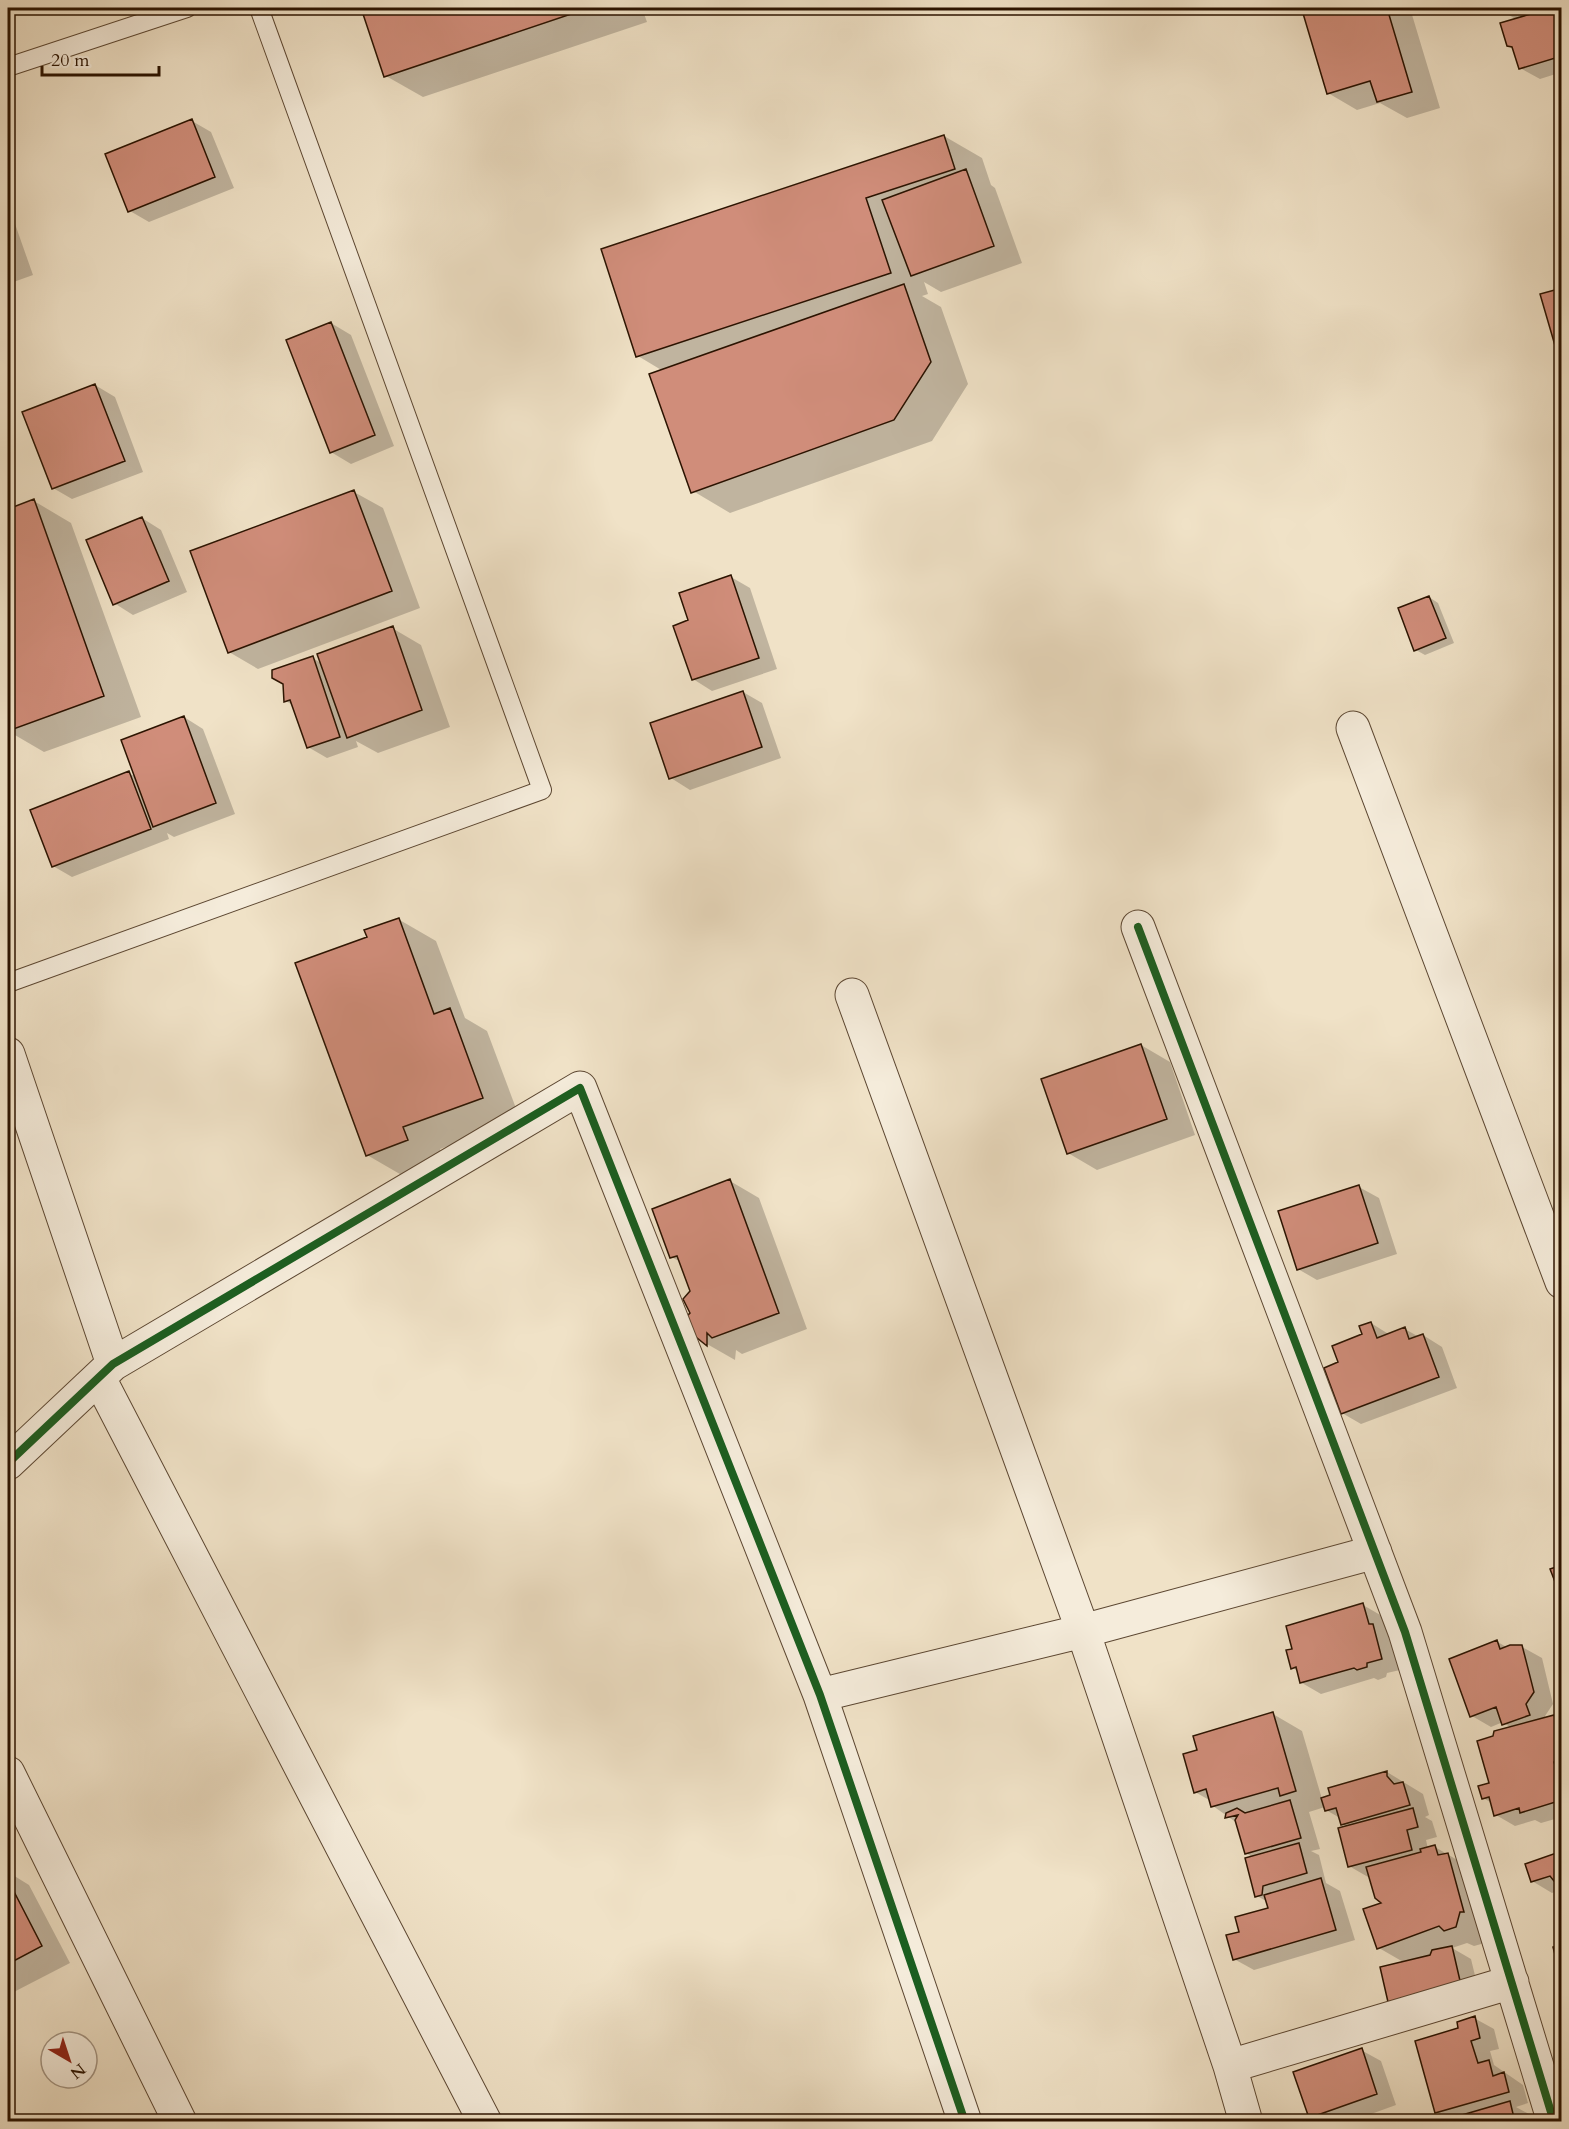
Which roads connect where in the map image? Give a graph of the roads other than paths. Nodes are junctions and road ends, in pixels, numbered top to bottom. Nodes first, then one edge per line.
1 (187, 8) edge
2 (259, 8) edge
3 (8, 67) edge
4 (1353, 728) dead end
5 (1138, 927) dead end
6 (8, 983) edge
7 (852, 995) dead end
8 (8, 1054) edge
9 (1562, 1282) edge
10 (106, 1371) junction
11 (8, 1464) edge
12 (1375, 1552) junction
13 (1083, 1631) junction
14 (820, 1695) junction
15 (8, 1773) edge
16 (1512, 1982) junction
17 (1230, 2066) junction
18 (180, 2121) edge
19 (485, 2121) edge
20 (965, 2121) edge
21 (1246, 2121) edge
22 (1554, 2121) edge

1 - 3 lane
2 - 6 lane
4 - 9 street
5 - 12 street
7 - 13 street
8 - 10 street
10 - 11 street
10 - 14 street
10 - 19 street
12 - 13 street
12 - 16 street
13 - 14 street
13 - 17 street
14 - 20 street
15 - 18 street
16 - 17 street
16 - 22 street
17 - 21 street

